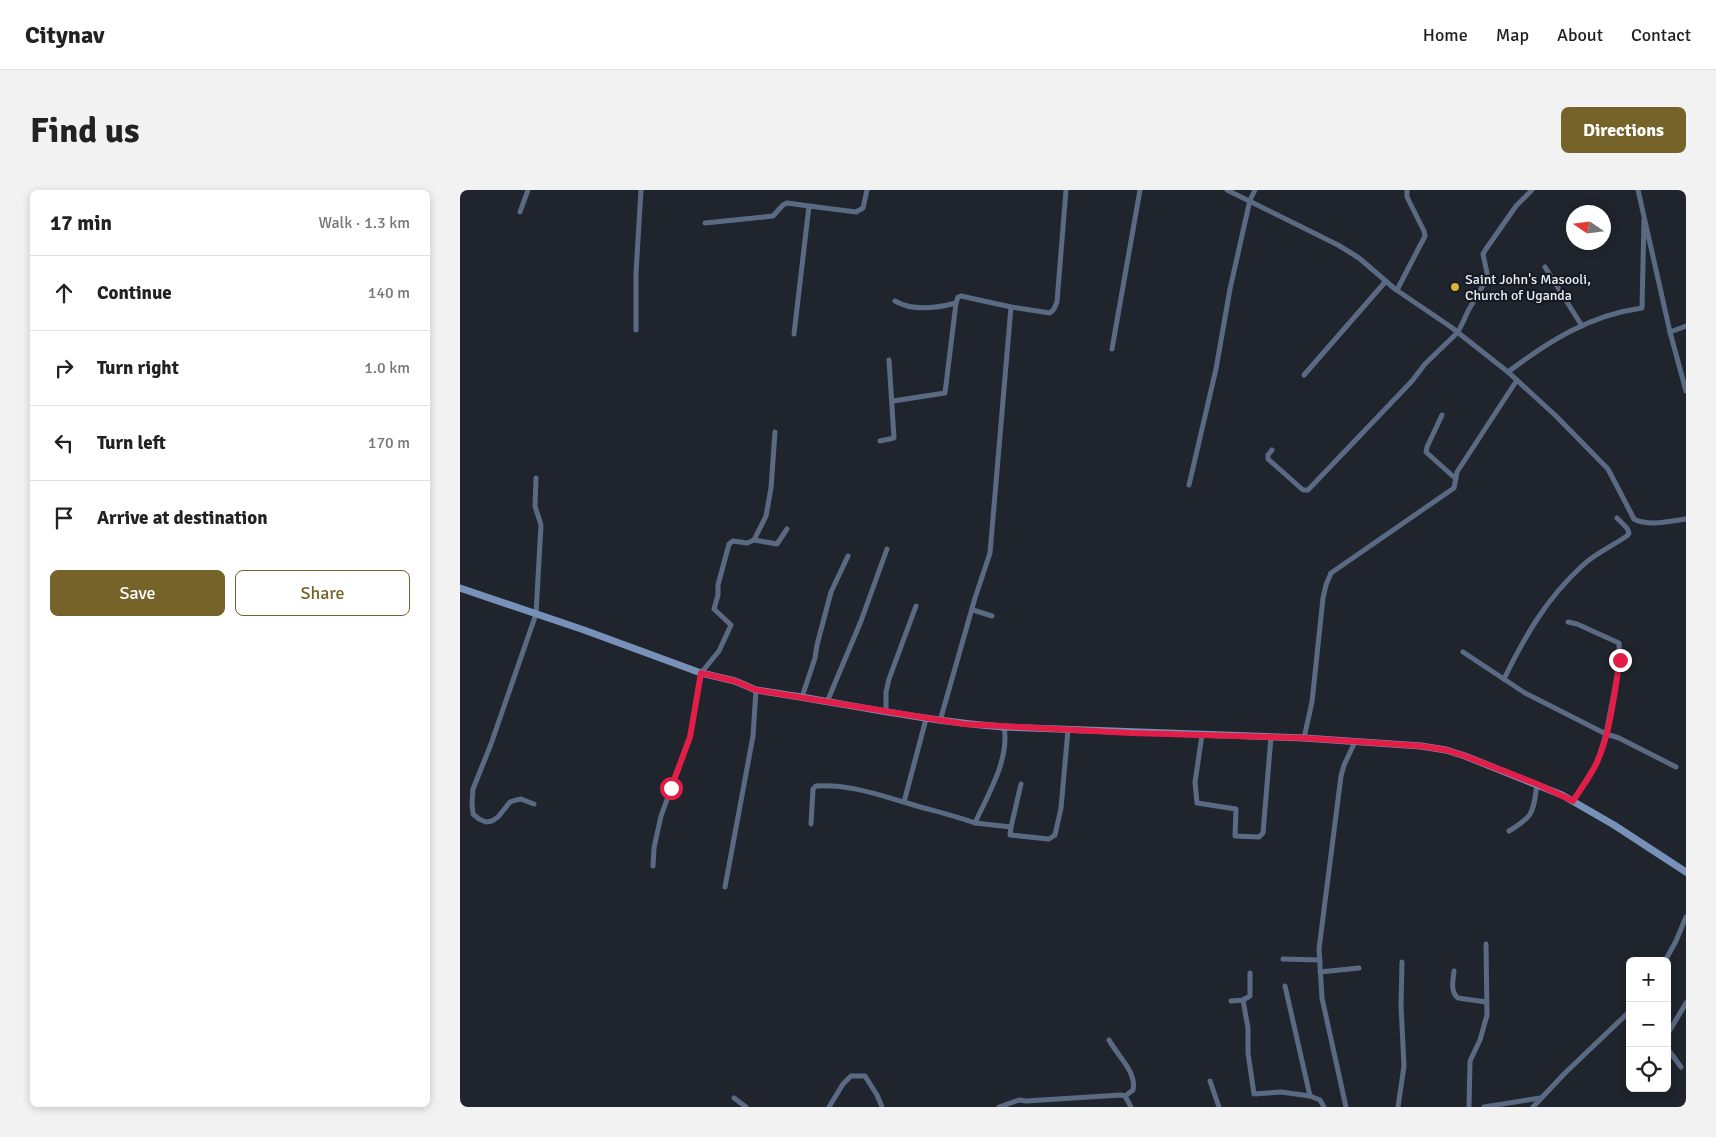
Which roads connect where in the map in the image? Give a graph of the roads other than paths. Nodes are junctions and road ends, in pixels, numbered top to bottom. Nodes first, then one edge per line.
1 (528, 190) edge
2 (641, 190) edge
3 (867, 190) edge
4 (1066, 190) edge
5 (1140, 190) edge
6 (1227, 190) edge
7 (1255, 190) edge
8 (1407, 190) edge
9 (1532, 190) edge
10 (1638, 190) edge
11 (1250, 200) junction
12 (809, 206) junction
13 (520, 212) dead end
14 (1644, 220) junction
15 (705, 222) dead end
16 (1545, 266) dead end
17 (1386, 281) junction
18 (1397, 290) junction
19 (895, 301) dead end
20 (956, 303) junction
21 (1011, 307) junction
22 (1582, 326) junction
23 (1686, 326) edge
24 (636, 330) dead end
25 (1458, 332) junction
26 (1670, 332) junction
27 (794, 334) dead end
28 (1112, 349) dead end
29 (889, 360) dead end
30 (1683, 367) edge
31 (1508, 372) junction
32 (1304, 375) dead end
33 (1516, 380) junction
34 (1686, 391) edge
35 (893, 401) junction
36 (1442, 415) dead end
37 (775, 432) dead end
38 (880, 441) dead end
39 (1272, 450) dead end
40 (536, 478) dead end
41 (1456, 479) junction
42 (1189, 485) dead end
43 (1617, 518) dead end
44 (1686, 519) edge
45 (787, 529) dead end
46 (754, 540) junction
47 (887, 549) dead end
48 (848, 556) dead end
49 (460, 588) edge
50 (916, 606) dead end
51 (973, 610) junction
52 (536, 614) junction
53 (992, 616) dead end
54 (1568, 622) dead end
55 (1463, 652) dead end
56 (701, 673) junction
57 (1504, 679) junction
58 (756, 690) junction
59 (802, 697) junction
60 (827, 702) junction
61 (886, 712) junction
62 (926, 719) junction
63 (940, 721) junction
64 (1004, 727) junction
65 (1068, 730) junction
66 (1606, 734) junction
67 (1202, 735) junction
68 (1271, 737) junction
69 (1304, 738) junction
70 (1355, 742) junction
71 (1676, 767) dead end
72 (1022, 784) dead end
73 (1537, 784) junction
74 (1573, 801) junction
75 (904, 802) junction
76 (534, 804) dead end
77 (975, 823) junction
78 (810, 824) dead end
79 (1011, 827) junction
80 (1509, 831) dead end
81 (653, 866) dead end
82 (1686, 872) edge
83 (725, 887) dead end
84 (1686, 917) edge
85 (1486, 944) dead end
86 (1667, 957) edge
87 (1283, 959) dead end
88 (1320, 960) junction
89 (1402, 962) dead end
90 (1359, 968) dead end
91 (1454, 971) dead end
92 (1320, 972) junction
93 (1250, 973) dead end
94 (1285, 986) dead end
95 (1243, 1000) junction
96 (1231, 1001) dead end
97 (1486, 1002) junction
98 (1686, 1002) edge
99 (1626, 1015) edge
100 (1671, 1027) edge
101 (1109, 1040) dead end
102 (1671, 1054) edge
103 (1680, 1067) dead end
104 (1210, 1081) dead end
105 (1125, 1096) junction
106 (1310, 1096) junction
107 (734, 1098) dead end
108 (1540, 1098) junction
109 (746, 1107) edge
110 (830, 1107) edge
111 (882, 1107) edge
112 (999, 1107) edge
113 (1131, 1107) edge
114 (1219, 1107) edge
115 (1324, 1107) edge
116 (1346, 1107) edge
117 (1398, 1107) edge
118 (1469, 1107) edge
119 (1484, 1107) edge
120 (1533, 1107) edge

1 - 13 street
2 - 24 street
3 - 12 street
4 - 21 street
5 - 28 street
6 - 11 street
7 - 11 street
8 - 18 street
9 - 25 street
10 - 14 street
11 - 17 street
11 - 42 street
12 - 15 street
12 - 27 street
14 - 22 street
14 - 26 street
16 - 22 street
17 - 18 street
17 - 32 street
18 - 25 street
19 - 20 street
20 - 21 street
20 - 35 street
21 - 51 street
22 - 31 street
23 - 26 street
25 - 31 street
25 - 39 street
26 - 30 street
29 - 35 street
30 - 34 street
31 - 33 street
33 - 41 street
33 - 44 street
35 - 38 street
36 - 41 street
37 - 46 street
40 - 52 street
41 - 69 street
43 - 57 street
45 - 46 street
46 - 56 street
47 - 60 street
48 - 59 street
49 - 52 street
50 - 61 street
51 - 53 street
51 - 63 street
52 - 56 street
52 - 76 street
54 - 66 street
55 - 57 street
56 - 58 street
56 - 81 street
57 - 66 street
58 - 59 street
58 - 83 street
59 - 60 street
60 - 61 street
61 - 62 street
62 - 63 street
62 - 75 street
63 - 64 street
64 - 65 street
64 - 77 street
65 - 67 street
65 - 79 street
66 - 71 street
66 - 74 street
67 - 68 street
67 - 68 street
68 - 69 street
69 - 70 street
70 - 73 street
70 - 88 street
72 - 79 street
73 - 74 street
73 - 80 street
74 - 82 street
75 - 77 street
75 - 78 street
77 - 79 street
84 - 86 street
85 - 97 street
87 - 88 street
88 - 92 street
89 - 117 street
90 - 92 street
91 - 97 street
92 - 116 street
93 - 95 street
94 - 106 street
95 - 96 street
95 - 106 street
97 - 118 street
98 - 100 street
99 - 108 street
101 - 105 street
102 - 103 street
104 - 114 street
105 - 112 street
105 - 113 street
106 - 115 street
107 - 109 street
108 - 119 street
108 - 120 street
110 - 111 street

